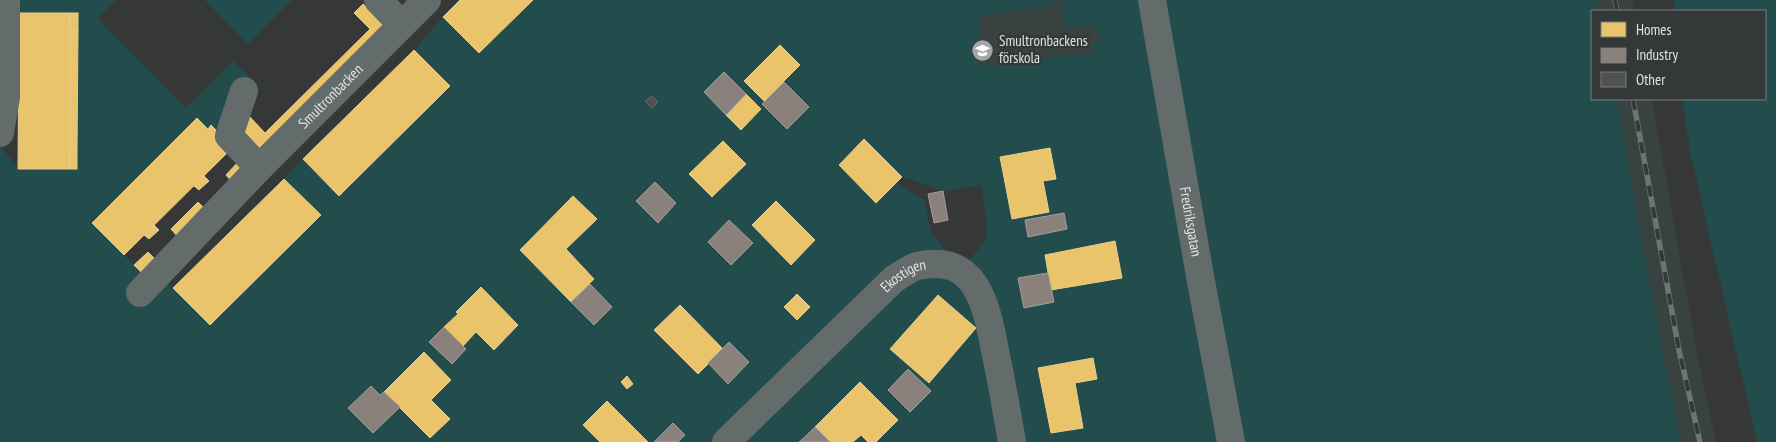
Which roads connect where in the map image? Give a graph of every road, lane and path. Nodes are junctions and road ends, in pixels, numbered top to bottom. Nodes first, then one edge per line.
1 (6, 0) edge
2 (378, 0) edge
3 (427, 0) edge
4 (1152, 0) edge
5 (402, 25) junction
6 (244, 91) dead end
7 (0, 133) edge
8 (259, 168) junction
9 (140, 293) dead end
10 (726, 442) edge
11 (1012, 442) edge
12 (1232, 442) edge

1 - 7 street
2 - 5 street
3 - 5 street, Smultronbacken
4 - 12 street, Fredriksgatan
5 - 8 street, Smultronbacken
6 - 8 street
8 - 9 street, Smultronbacken
10 - 11 street, Ekostigen

